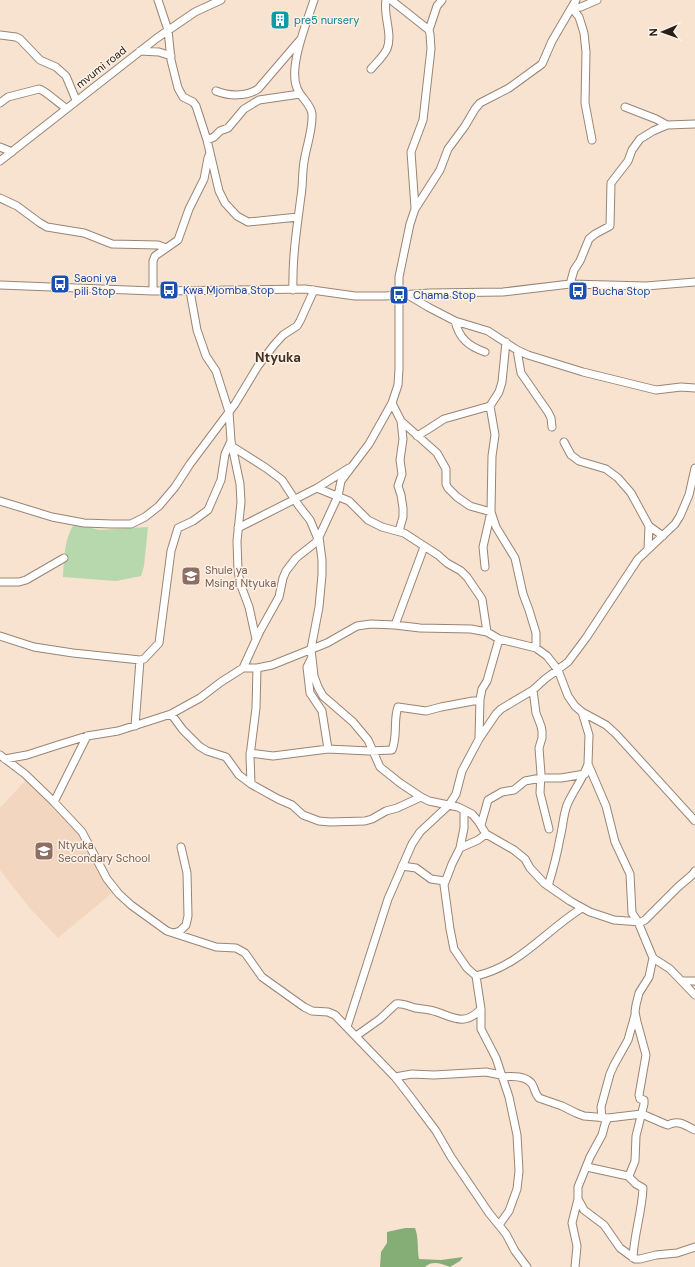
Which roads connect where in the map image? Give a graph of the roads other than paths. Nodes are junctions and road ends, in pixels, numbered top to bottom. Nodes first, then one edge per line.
1 (158, 0) edge
2 (221, 0) edge
3 (314, 0) edge
4 (386, 0) edge
5 (391, 0) edge
6 (442, 0) edge
7 (576, 0) edge
8 (597, 0) edge
9 (572, 8) junction
10 (168, 30) junction
11 (428, 30) junction
12 (0, 35) edge
13 (302, 36) junction
14 (140, 51) junction
15 (170, 56) junction
16 (371, 69) dead end
17 (216, 91) dead end
18 (300, 94) junction
19 (76, 100) junction
20 (0, 103) edge
21 (625, 107) dead end
22 (66, 108) junction
23 (695, 124) edge
24 (667, 125) junction
25 (208, 140) junction
26 (592, 140) dead end
27 (0, 146) edge
28 (12, 152) junction
29 (210, 153) junction
30 (0, 161) edge
31 (0, 198) edge
32 (415, 209) junction
33 (298, 217) junction
34 (166, 248) junction
35 (695, 282) edge
36 (570, 284) junction
37 (0, 285) edge
38 (293, 290) junction
39 (314, 290) junction
40 (153, 291) junction
41 (190, 291) junction
42 (408, 295) junction
43 (399, 296) junction
44 (455, 321) junction
45 (506, 342) junction
46 (517, 350) junction
47 (485, 352) dead end
48 (695, 388) edge
49 (392, 403) junction
50 (490, 406) junction
51 (229, 412) junction
52 (401, 420) junction
53 (552, 427) dead end
54 (417, 436) junction
55 (564, 442) dead end
56 (232, 444) junction
57 (355, 464) junction
58 (695, 468) edge
59 (317, 488) junction
60 (338, 496) junction
61 (692, 498) edge
62 (295, 499) junction
63 (0, 501) edge
64 (490, 512) junction
65 (649, 526) junction
66 (238, 528) junction
67 (399, 531) junction
68 (663, 536) junction
69 (318, 538) junction
70 (424, 547) junction
71 (648, 549) junction
72 (64, 558) dead end
73 (485, 567) dead end
74 (0, 582) edge
75 (395, 625) junction
76 (487, 632) junction
77 (0, 636) edge
78 (256, 639) junction
79 (499, 639) junction
80 (536, 648) junction
81 (311, 649) junction
82 (311, 658) junction
83 (140, 660) junction
84 (243, 668) junction
85 (257, 668) junction
86 (558, 670) junction
87 (534, 690) junction
88 (480, 701) junction
89 (582, 712) junction
90 (171, 714) junction
91 (136, 726) junction
92 (87, 736) junction
93 (479, 739) junction
94 (328, 749) junction
95 (373, 750) junction
96 (250, 753) junction
97 (3, 757) edge
98 (588, 764) junction
99 (585, 774) junction
100 (541, 778) junction
101 (251, 784) junction
102 (420, 797) junction
103 (54, 802) junction
104 (449, 805) junction
105 (464, 810) junction
106 (695, 821) edge
107 (481, 825) junction
108 (549, 828) dead end
109 (486, 834) junction
110 (181, 847) dead end
111 (460, 848) junction
112 (402, 866) junction
113 (695, 870) edge
114 (445, 881) junction
115 (548, 886) junction
116 (582, 908) junction
117 (638, 922) junction
118 (174, 933) junction
119 (653, 958) junction
120 (476, 976) junction
121 (682, 981) junction
122 (695, 981) edge
123 (695, 995) edge
124 (481, 1009) junction
125 (635, 1012) junction
126 (347, 1027) junction
127 (356, 1036) junction
128 (502, 1076) junction
129 (395, 1077) junction
130 (642, 1114) junction
131 (605, 1118) junction
132 (695, 1130) edge
133 (587, 1167) junction
134 (629, 1176) junction
135 (578, 1199) junction
136 (499, 1225) junction
137 (695, 1247) edge
138 (633, 1258) junction
139 (527, 1267) edge
140 (575, 1267) edge

1 - 10 street
2 - 10 street, mvumi road
3 - 13 street
4 - 16 street
5 - 11 street
6 - 11 street
7 - 9 street
8 - 9 street
9 - 26 street
9 - 32 street
10 - 14 street, mvumi road
10 - 15 street
11 - 32 street
12 - 19 street
13 - 17 street
13 - 18 street
14 - 15 street
14 - 19 street, mvumi road
15 - 25 street
18 - 25 street
18 - 33 street
19 - 22 street, mvumi road
20 - 22 street
21 - 24 street
22 - 28 street, mvumi road
23 - 24 street
24 - 36 street
25 - 29 street
27 - 28 street
28 - 30 street, mvumi road
29 - 33 street
29 - 34 street
31 - 34 street
32 - 43 street
33 - 38 street
34 - 40 street
35 - 36 street
36 - 42 street
37 - 40 street
38 - 39 street
38 - 41 street
39 - 43 street
39 - 51 street
40 - 41 street
41 - 51 street
42 - 43 street
42 - 44 street
43 - 49 street
44 - 45 street
44 - 47 street
45 - 46 street
45 - 50 street
46 - 48 street
46 - 53 street
49 - 52 street
49 - 57 street
50 - 54 street
50 - 64 street
51 - 56 street
51 - 63 street
52 - 54 street
52 - 67 street
54 - 64 street
55 - 65 street
56 - 62 street
56 - 66 street
56 - 83 street
57 - 59 street
57 - 60 street
58 - 61 street
59 - 60 street
59 - 62 street
60 - 67 street
60 - 69 street
61 - 68 street
62 - 66 street
62 - 69 street
64 - 73 street
64 - 80 street
65 - 68 street
65 - 71 street
66 - 78 street
67 - 70 street
68 - 71 street
69 - 78 street
69 - 81 street
70 - 75 street
70 - 76 street
71 - 86 street
72 - 74 street
75 - 76 street
75 - 81 street
76 - 79 street
77 - 83 street
78 - 84 street
79 - 80 street
79 - 88 street
80 - 86 street
81 - 82 street
81 - 85 street
82 - 94 street
82 - 95 street
83 - 91 street
84 - 85 street
84 - 90 street
85 - 96 street
86 - 87 street
86 - 89 street
87 - 93 street
87 - 100 street
88 - 93 street
88 - 95 street
89 - 98 street
89 - 106 street
90 - 91 street
90 - 101 street
91 - 92 street
92 - 97 street
92 - 103 street
93 - 104 street
94 - 95 street
94 - 96 street
95 - 102 street
96 - 101 street
97 - 103 street
98 - 99 street
98 - 117 street
99 - 100 street
99 - 115 street
100 - 107 street
100 - 108 street
101 - 102 street
102 - 104 street
103 - 118 street
104 - 105 street
104 - 112 street
105 - 107 street
105 - 111 street
107 - 109 street
109 - 111 street
109 - 115 street
110 - 118 street
111 - 114 street
112 - 114 street
112 - 126 street
113 - 117 street
114 - 120 street
115 - 116 street
116 - 117 street
116 - 120 street
117 - 119 street
118 - 126 street
119 - 121 street
119 - 125 street
120 - 124 street
121 - 122 street
121 - 123 street
124 - 127 street
124 - 128 street
125 - 130 street
125 - 131 street
126 - 127 street
127 - 129 street
128 - 129 street
128 - 131 street
128 - 136 street
129 - 136 street
130 - 131 street
130 - 132 street
130 - 134 street
131 - 133 street
133 - 134 street
133 - 135 street
134 - 138 street
135 - 138 street
135 - 140 street
136 - 139 street
137 - 138 street

